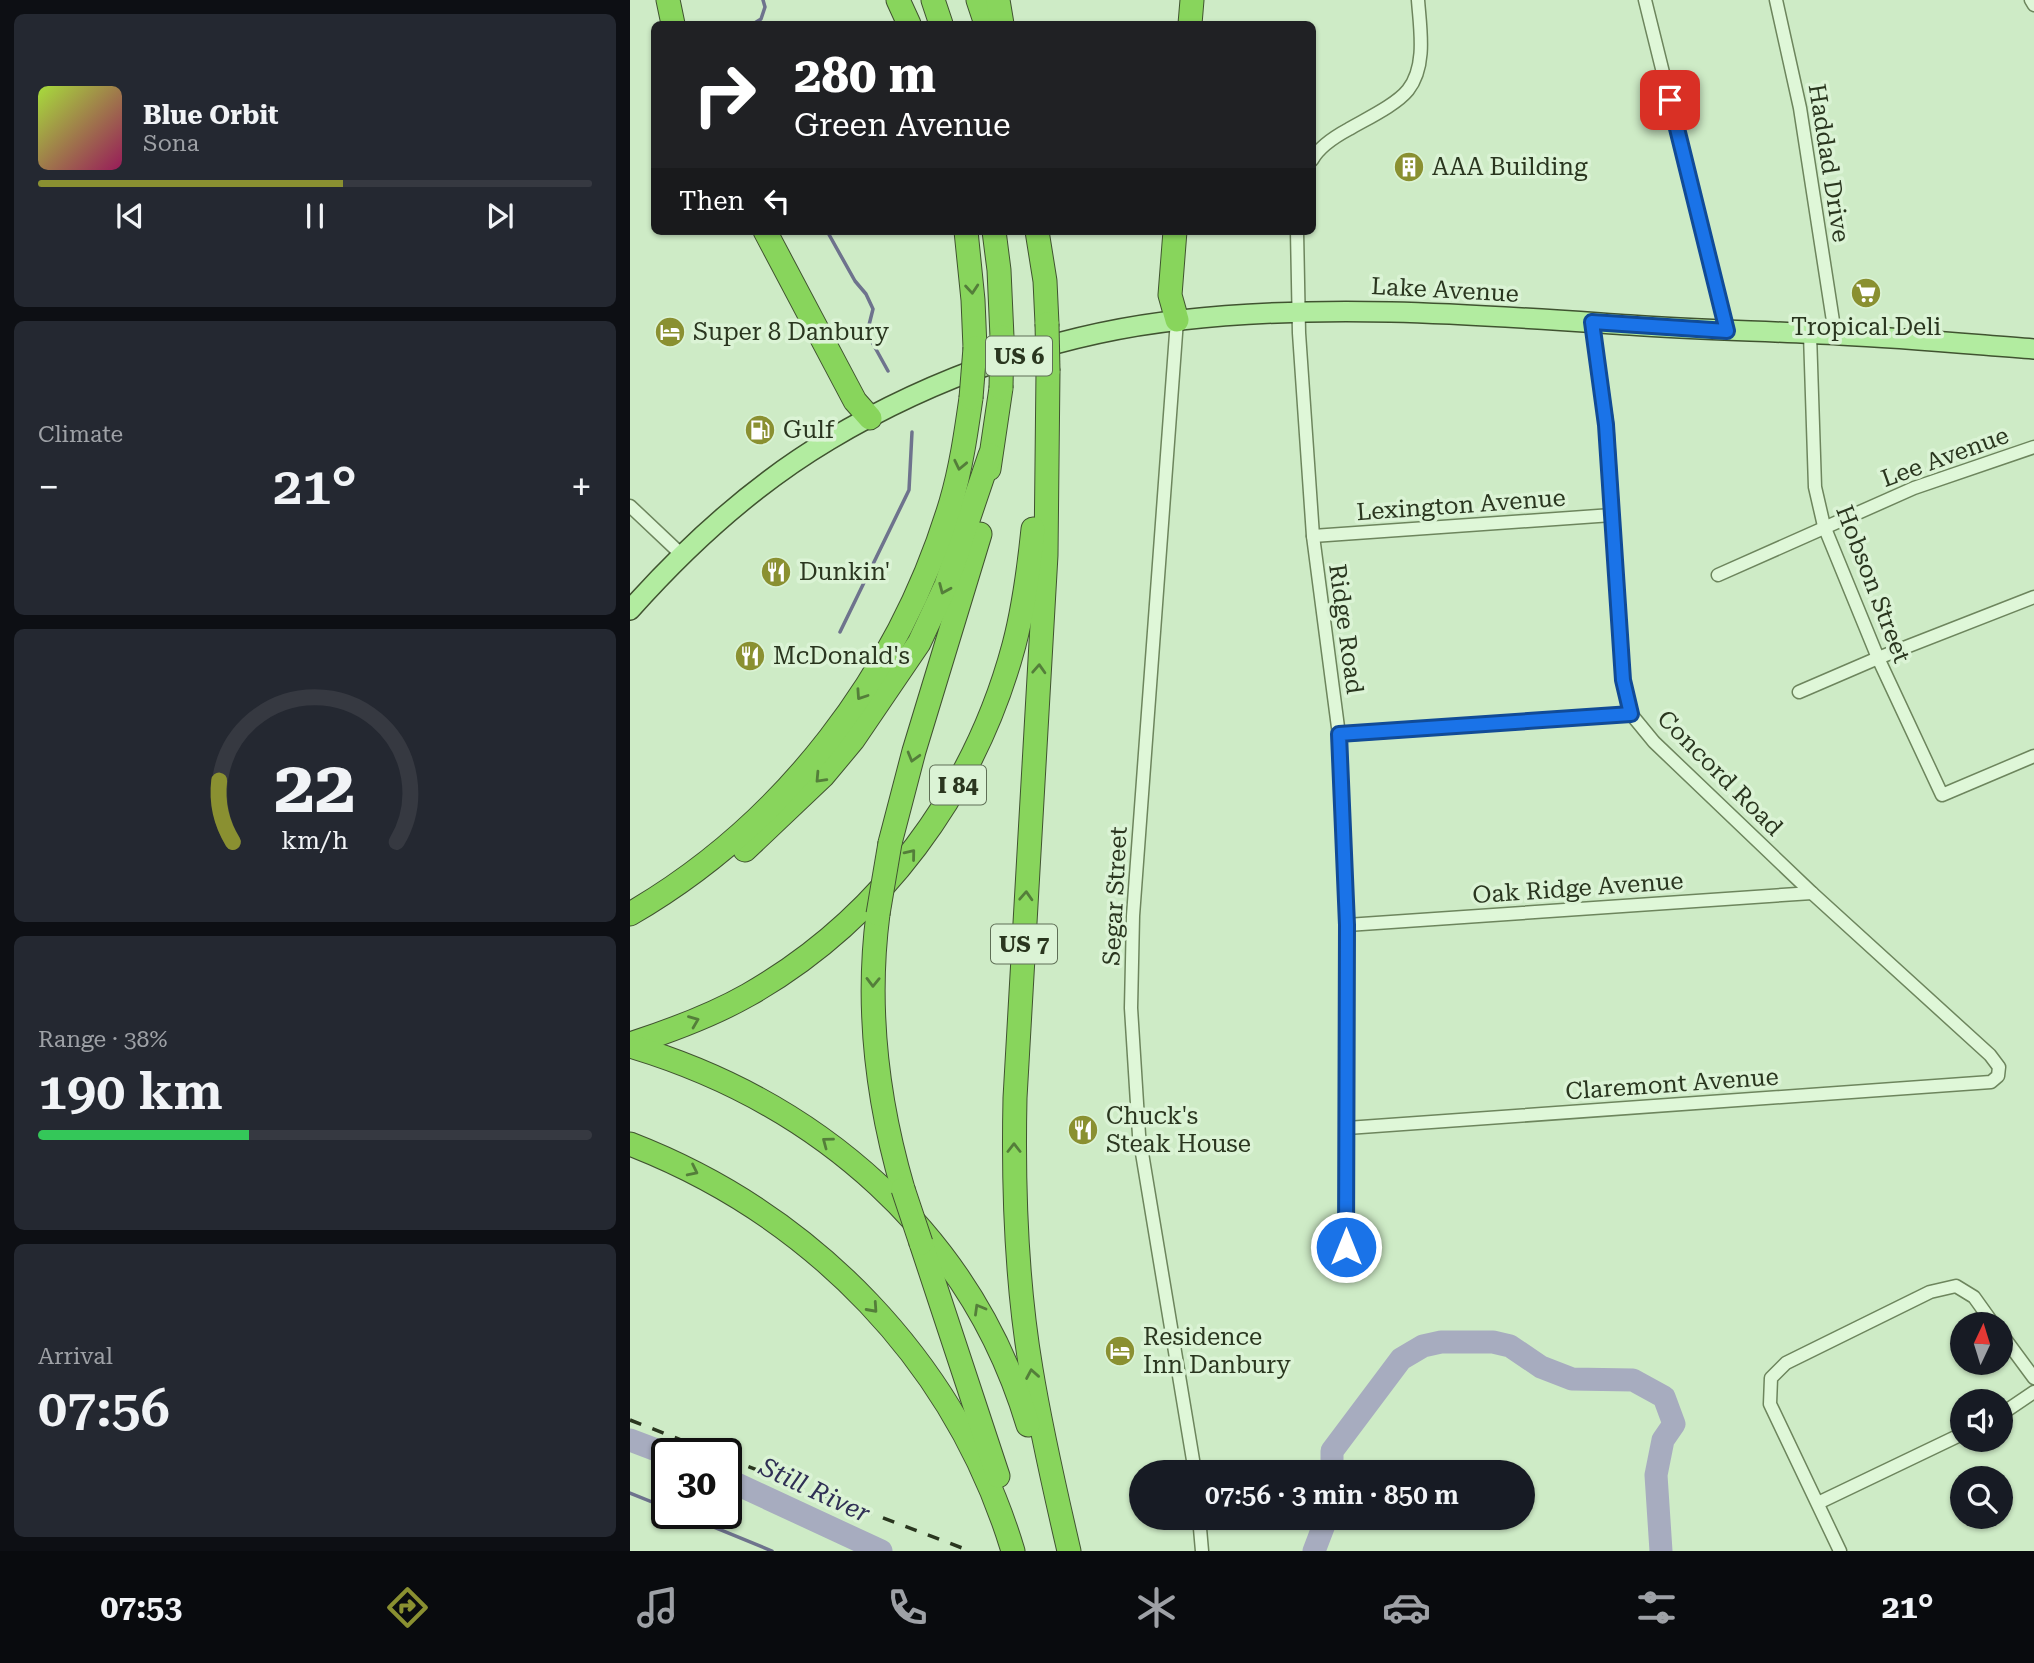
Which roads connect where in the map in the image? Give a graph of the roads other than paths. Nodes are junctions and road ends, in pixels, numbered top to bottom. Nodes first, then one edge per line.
1 (656, 0) edge
2 (668, 0) edge
3 (898, 0) edge
4 (933, 0) edge
5 (978, 0) edge
6 (998, 0) edge
7 (1192, 0) edge
8 (1204, 0) edge
9 (1418, 0) edge
10 (1645, 0) edge
11 (1776, 0) edge
12 (2031, 0) edge
13 (2034, 5) edge
14 (660, 21) edge
15 (672, 21) edge
16 (908, 21) edge
17 (940, 21) edge
18 (985, 21) edge
19 (1002, 21) edge
20 (1190, 21) edge
21 (1202, 21) edge
22 (1316, 153) edge
23 (767, 235) edge
24 (780, 235) edge
25 (966, 235) edge
26 (995, 235) edge
27 (1038, 235) edge
28 (1175, 235) edge
29 (1188, 235) edge
30 (1297, 235) edge
31 (1298, 311) junction
32 (1177, 320) junction
33 (1592, 322) junction
34 (1727, 331) junction
35 (1810, 334) junction
36 (1835, 334) junction
37 (2034, 349) edge
38 (1048, 371) junction
39 (870, 418) junction
40 (2034, 447) edge
41 (990, 455) junction
42 (630, 506) edge
43 (1612, 515) junction
44 (1824, 527) junction
45 (1313, 536) junction
46 (682, 556) junction
47 (1718, 575) dead end
48 (2034, 597) edge
49 (630, 610) edge
50 (1878, 658) junction
51 (1799, 692) dead end
52 (1631, 714) junction
53 (1339, 734) junction
54 (2034, 755) edge
55 (1812, 893) junction
56 (630, 914) edge
57 (630, 925) edge
58 (1347, 925) junction
59 (630, 1045) edge
60 (1998, 1076) joint
61 (1347, 1128) junction
62 (630, 1144) edge
63 (1346, 1247) dead end
64 (1984, 1312) edge
65 (2013, 1350) edge
66 (2034, 1378) edge
67 (2034, 1392) edge
68 (2013, 1406) edge
69 (1950, 1440) edge
70 (1193, 1460) edge
71 (1000, 1500) junction
72 (1818, 1503) junction
73 (1057, 1512) junction
74 (1200, 1530) edge
75 (1013, 1551) edge
76 (1020, 1551) edge
77 (1068, 1551) edge
78 (1202, 1551) edge
79 (1840, 1551) edge

1 - 14 highway
2 - 15 highway
3 - 16 highway
4 - 17 highway
5 - 18 highway
6 - 19 highway
7 - 20 highway
8 - 21 highway
9 - 22 street
10 - 34 street
11 - 36 street, Haddad Drive
12 - 13 street
23 - 39 highway
24 - 39 highway
25 -> 56 highway, bridge
26 - 41 highway, bridge
27 - 38 highway, I 84, bridge
28 - 32 highway
29 - 32 highway
30 - 31 street, Ridge Road
31 - 32 main road, Lake Avenue
31 - 33 main road, Lake Avenue
31 - 45 street, Ridge Road
32 - 39 main road, Lake Avenue / US 6
32 - 70 street, Segar Street
33 - 34 main road, Lake Avenue
33 - 43 street, Concord Road
34 - 35 main road, Lake Avenue
35 - 36 main road, Lake Avenue
35 - 44 street, Hobson Street
36 - 37 main road, Lake Avenue
59 -> 38 highway, I 84
73 -> 38 highway, US 7
39 - 46 main road, US 6
40 - 44 street, Lee Avenue
41 -> 57 highway
41 -> 71 highway, bridge
42 - 46 street
43 - 45 street, Lexington Avenue
43 - 52 street, Concord Road
44 - 47 street, Lee Avenue
44 - 50 street, Hobson Street
45 - 53 street, Ridge Road
46 - 49 main road, US 6
48 - 50 street
50 - 51 street
50 - 54 street, Hobson Street
52 - 53 street
52 - 55 street, Concord Road
53 - 58 street, Ridge Road
55 - 58 street, Oak Ridge Avenue
55 - 60 street, Concord Road
58 - 61 street, Ridge Road
73 -> 59 highway
60 - 61 street, Claremont Avenue
61 - 63 street, Ridge Road
62 -> 71 highway
64 - 72 street
65 - 66 street
67 - 68 street
69 - 72 street
71 - 75 highway
71 - 76 highway
72 - 79 street
73 - 77 highway
74 - 78 street

